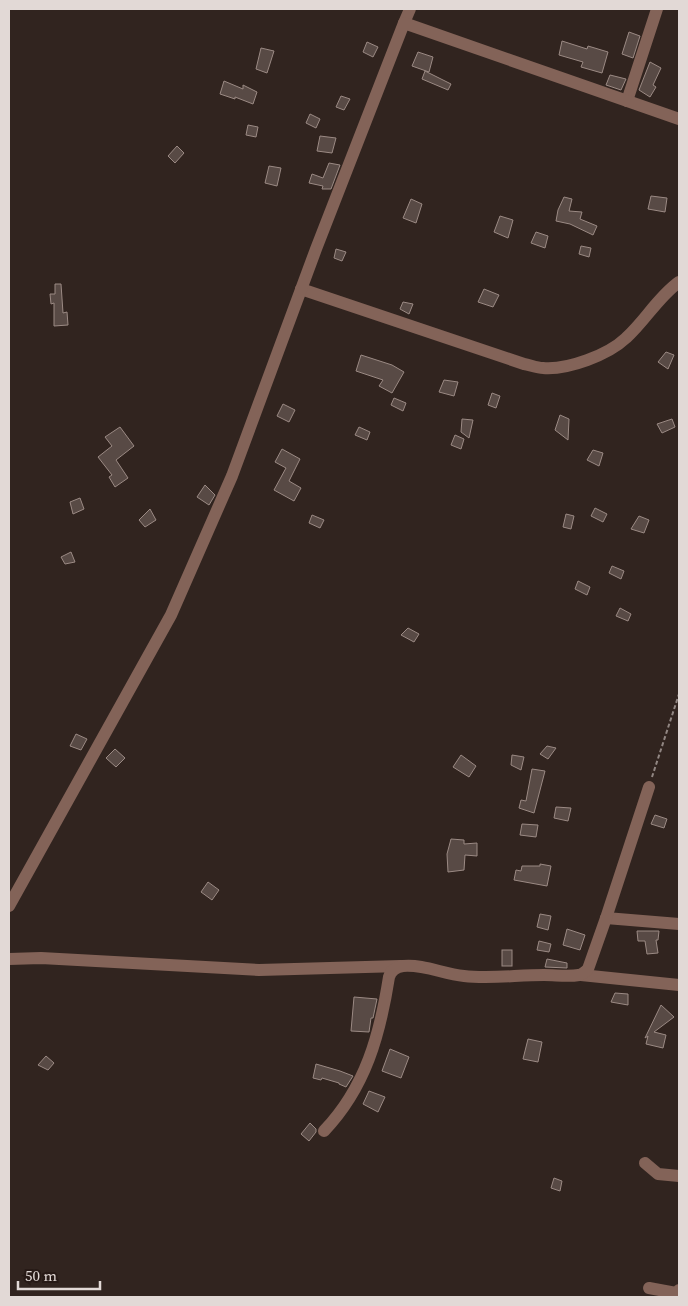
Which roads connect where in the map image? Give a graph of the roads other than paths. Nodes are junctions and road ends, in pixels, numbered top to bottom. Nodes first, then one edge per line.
1 (410, 9) edge
2 (657, 9) edge
3 (404, 23) junction
4 (628, 101) junction
5 (679, 119) edge
6 (679, 282) edge
7 (301, 289) junction
8 (649, 787) road end
9 (9, 906) edge
10 (606, 918) junction
11 (679, 924) edge
12 (9, 958) edge
13 (401, 966) junction
14 (580, 975) junction
15 (679, 985) edge
16 (324, 1131) dead end
17 (645, 1163) dead end
18 (679, 1176) edge
19 (649, 1288) dead end
20 (679, 1290) edge

1 - 3 street
2 - 4 street
3 - 4 street
3 - 7 street
4 - 5 street
6 - 7 street
7 - 9 street
8 - 10 street
10 - 11 street
10 - 14 street
12 - 13 street
13 - 14 street
13 - 16 street
14 - 15 street
17 - 18 street
19 - 20 street

